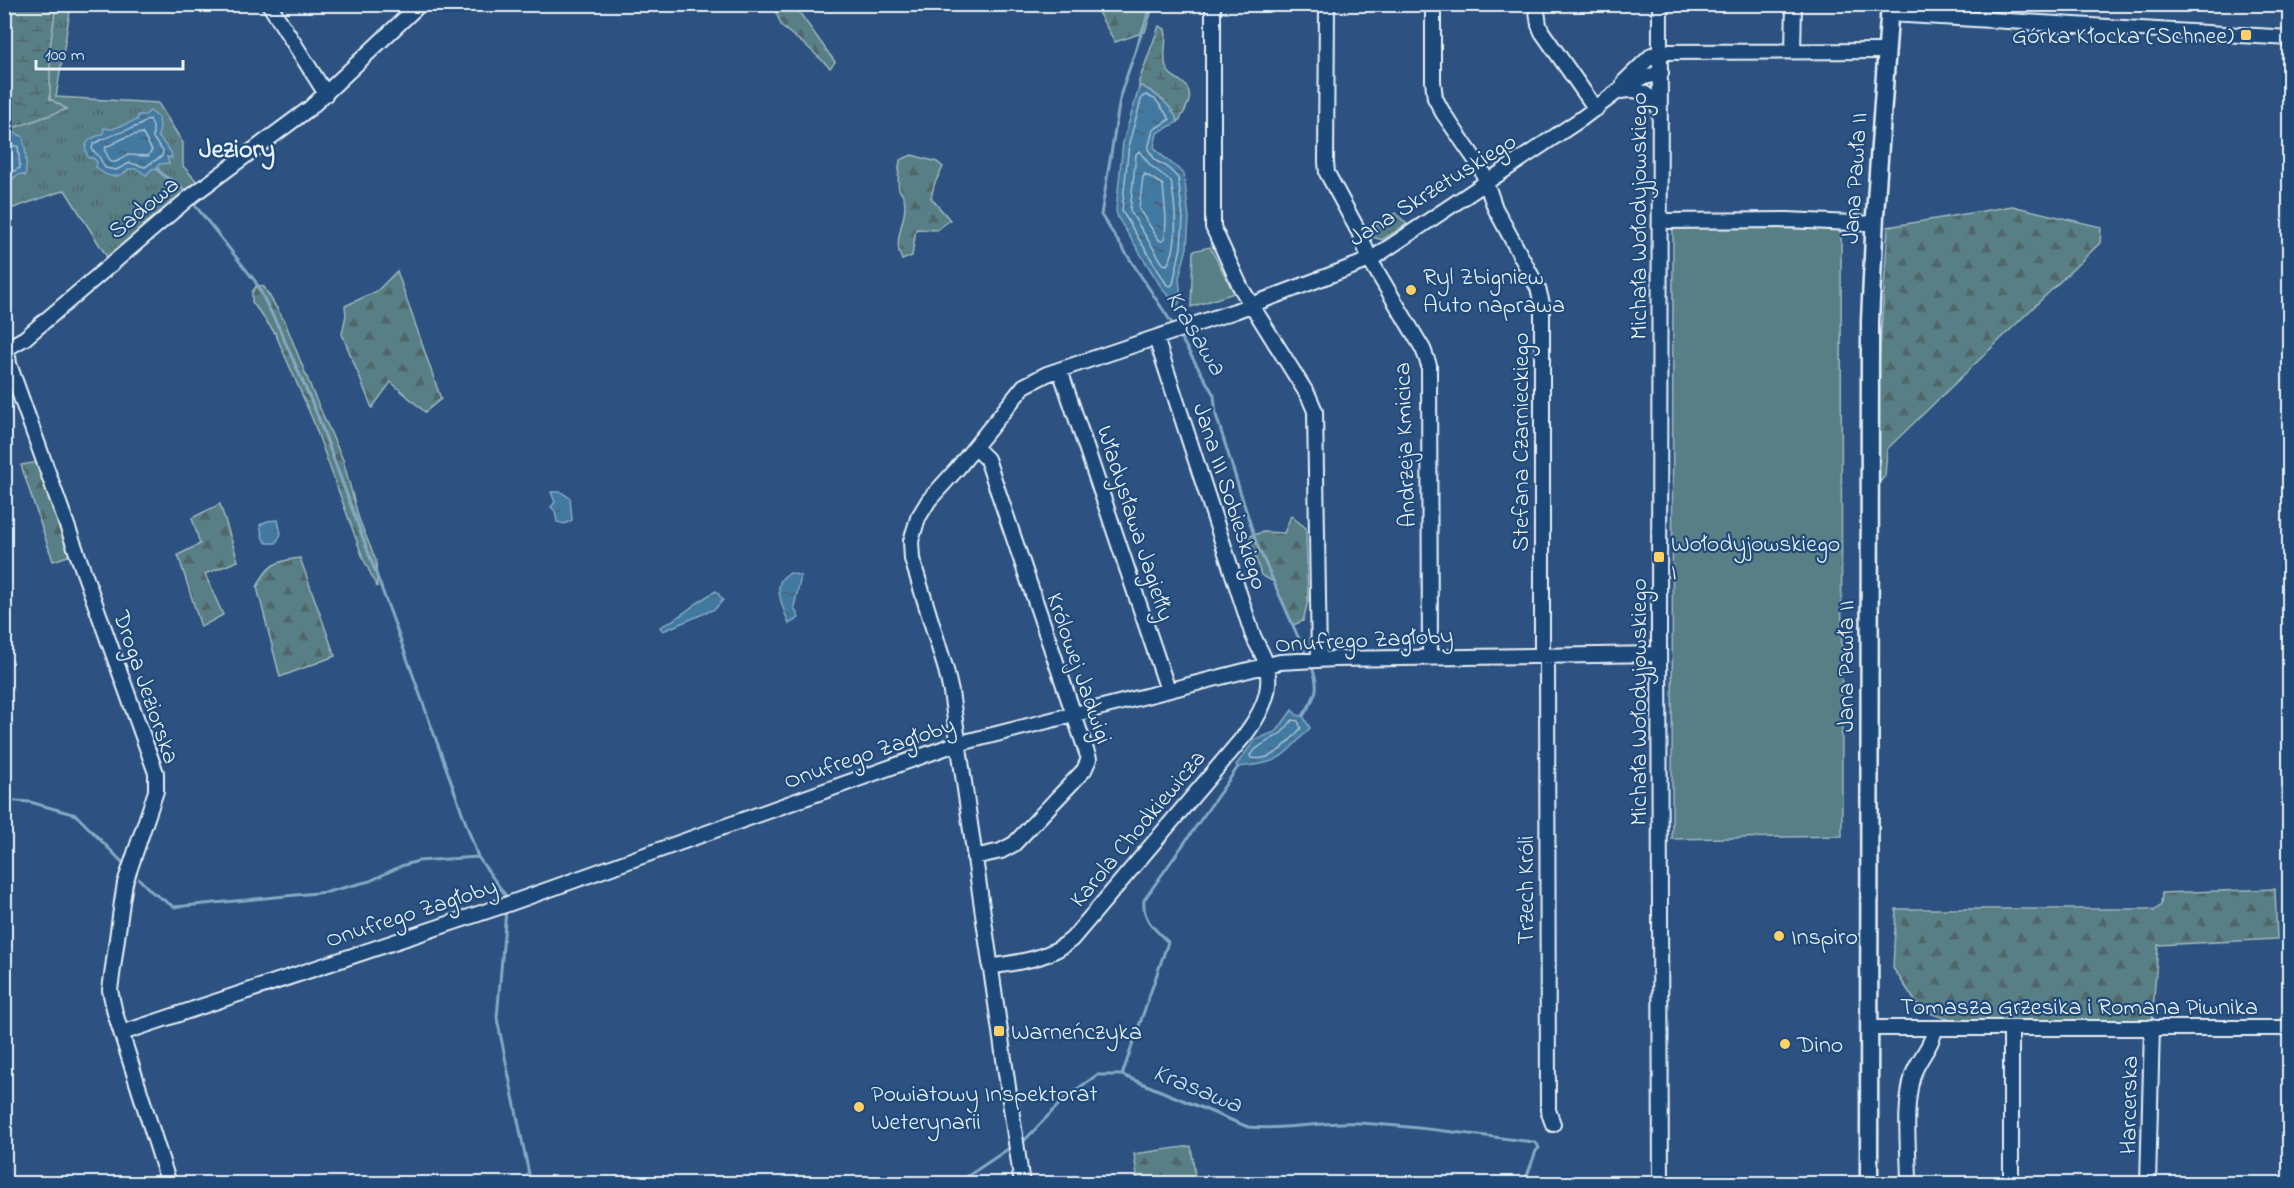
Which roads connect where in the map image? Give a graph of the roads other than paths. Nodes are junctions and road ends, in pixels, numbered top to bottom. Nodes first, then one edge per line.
1 (269, 4) edge
2 (420, 4) edge
3 (1213, 4) edge
4 (1327, 4) edge
5 (1433, 4) edge
6 (1536, 4) edge
7 (1660, 4) edge
8 (1794, 4) edge
9 (1890, 9) edge
10 (2289, 38) edge
11 (1793, 51) junction
12 (1887, 51) junction
13 (1661, 52) junction
14 (1661, 73) junction
15 (326, 94) junction
16 (1612, 96) junction
17 (1596, 109) junction
18 (1660, 110) junction
19 (1487, 182) junction
20 (1660, 221) junction
21 (1874, 224) junction
22 (1370, 260) junction
23 (1252, 305) junction
24 (1156, 338) junction
25 (6, 349) edge
26 (1060, 370) junction
27 (975, 447) junction
28 (1659, 654) junction
29 (1545, 656) junction
30 (1430, 658) junction
31 (1312, 660) junction
32 (1267, 666) junction
33 (1168, 690) junction
34 (1073, 714) junction
35 (959, 744) junction
36 (974, 857) junction
37 (990, 967) junction
38 (2152, 1027) junction
39 (1869, 1028) junction
40 (1935, 1028) junction
41 (2289, 1028) edge
42 (2011, 1029) junction
43 (122, 1033) junction
44 (1553, 1124) dead end
45 (169, 1184) edge
46 (1022, 1184) edge
47 (1661, 1184) edge
48 (1869, 1184) edge
49 (1909, 1184) edge
50 (2011, 1184) edge
51 (2148, 1184) edge

1 - 15 street
2 - 15 street, Sadowa
3 - 23 street
4 - 22 street, Andrzeja Kmicica
5 - 19 street, Stefana Czarnieckiego
6 - 17 street
7 - 13 street, Michała Wołodyjowskiego
8 - 11 street
9 - 10 street
9 - 12 main road, Jana Pawła II
11 - 12 street
11 - 13 street
12 - 21 main road, Jana Pawła II
13 - 14 street, Michała Wołodyjowskiego
13 - 16 street, Jana Skrzetuskiego
14 - 16 street, Jana Skrzetuskiego
14 - 18 street, Michała Wołodyjowskiego
15 - 25 street, Sadowa
16 - 17 street, Jana Skrzetuskiego
16 - 18 street
17 - 19 street, Jana Skrzetuskiego
18 - 20 street, Michała Wołodyjowskiego
19 - 22 street, Jana Skrzetuskiego
19 - 29 street, Stefana Czarnieckiego
20 - 21 street
20 - 28 street, Michała Wołodyjowskiego
21 - 39 main road, Jana Pawła II
22 - 23 street, Jana Skrzetuskiego
22 - 30 street, Andrzeja Kmicica
23 - 24 street, Jana Skrzetuskiego
23 - 31 street
24 - 26 street, Jana Skrzetuskiego
24 - 32 street, Jana III Sobieskiego
25 - 43 street, Droga Jeziorska
26 - 27 street, Jana Skrzetuskiego
26 - 33 street, Władysława Jagiełły
27 - 34 street, Królowej Jadwigi
27 - 35 street, Jana Skrzetuskiego
28 - 29 street, Onufrego Zagłoby
28 - 47 street, Michała Wołodyjowskiego
29 - 30 street, Onufrego Zagłoby
29 - 44 street, Trzech Króli
30 - 31 street, Onufrego Zagłoby
31 - 32 street, Onufrego Zagłoby
32 - 33 street, Onufrego Zagłoby
32 - 37 street, Karola Chodkiewicza
33 - 34 street, Onufrego Zagłoby
34 - 35 street, Onufrego Zagłoby
34 - 36 street, Królowej Jadwigi
35 - 36 street, Jana Skrzetuskiego
35 - 43 street, Onufrego Zagłoby
36 - 37 street, Jana Skrzetuskiego
37 - 46 street, Jana Skrzetuskiego
38 - 41 street, Tomasza Grzesika i Romana Piwnika
38 - 42 street, Tomasza Grzesika i Romana Piwnika
38 - 51 street, Harcerska
39 - 40 street, Tomasza Grzesika i Romana Piwnika
39 - 48 main road, Jana Pawła II
40 - 42 street, Tomasza Grzesika i Romana Piwnika
40 - 49 street
42 - 50 street
43 - 45 street, Droga Jeziorska

